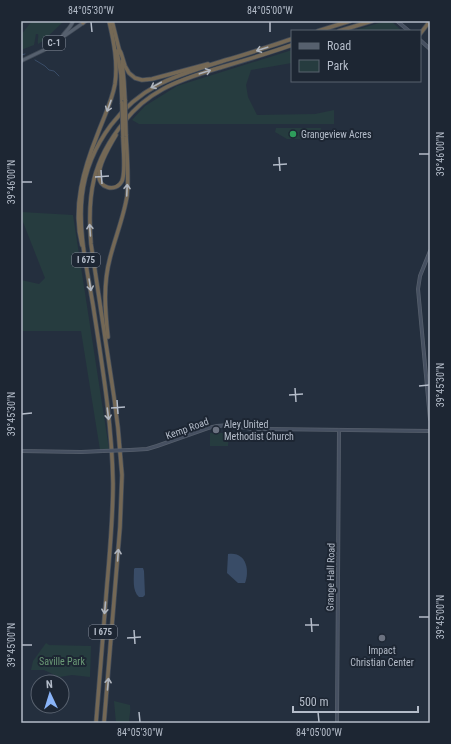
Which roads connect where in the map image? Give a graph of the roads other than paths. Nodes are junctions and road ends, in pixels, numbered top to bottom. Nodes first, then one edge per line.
1 (73, 21) edge
2 (109, 21) edge
3 (112, 21) edge
4 (350, 21) edge
5 (372, 21) edge
6 (397, 21) edge
7 (430, 21) edge
8 (82, 22) edge
9 (321, 30) edge
10 (342, 30) edge
11 (408, 30) edge
12 (421, 33) edge
13 (62, 37) junction
14 (291, 39) edge
15 (113, 40) junction
16 (421, 41) edge
17 (291, 45) edge
18 (430, 49) edge
19 (120, 51) junction
20 (232, 58) junction
21 (21, 61) edge
22 (162, 89) junction
23 (124, 101) junction
24 (124, 136) junction
25 (430, 251) edge
26 (86, 264) junction
27 (110, 366) junction
28 (430, 419) edge
29 (339, 430) junction
30 (430, 432) edge
31 (21, 451) edge
32 (96, 723) edge
33 (104, 723) edge
34 (337, 723) edge

1 - 13 main road
2 - 15 highway
3 - 19 highway
4 - 9 highway
5 - 10 highway
6 - 11 main road
7 - 12 highway
8 - 13 main road, C-1
13 - 21 main road, C-1
14 -> 20 highway, I 675
15 - 23 highway
15 -> 26 highway
16 - 18 main road
22 -> 17 highway, I 675
19 - 20 highway
19 - 23 highway
20 -> 26 highway, I 675
22 - 24 highway
27 -> 22 highway, I 675
23 - 24 highway, bridge
27 -> 24 highway
25 - 28 main road
26 -> 32 highway, I 675
33 -> 27 highway, I 675
29 - 30 main road, Kemp Road
29 - 31 main road, Kemp Road, bridge
29 - 34 main road, Grange Hall Road

